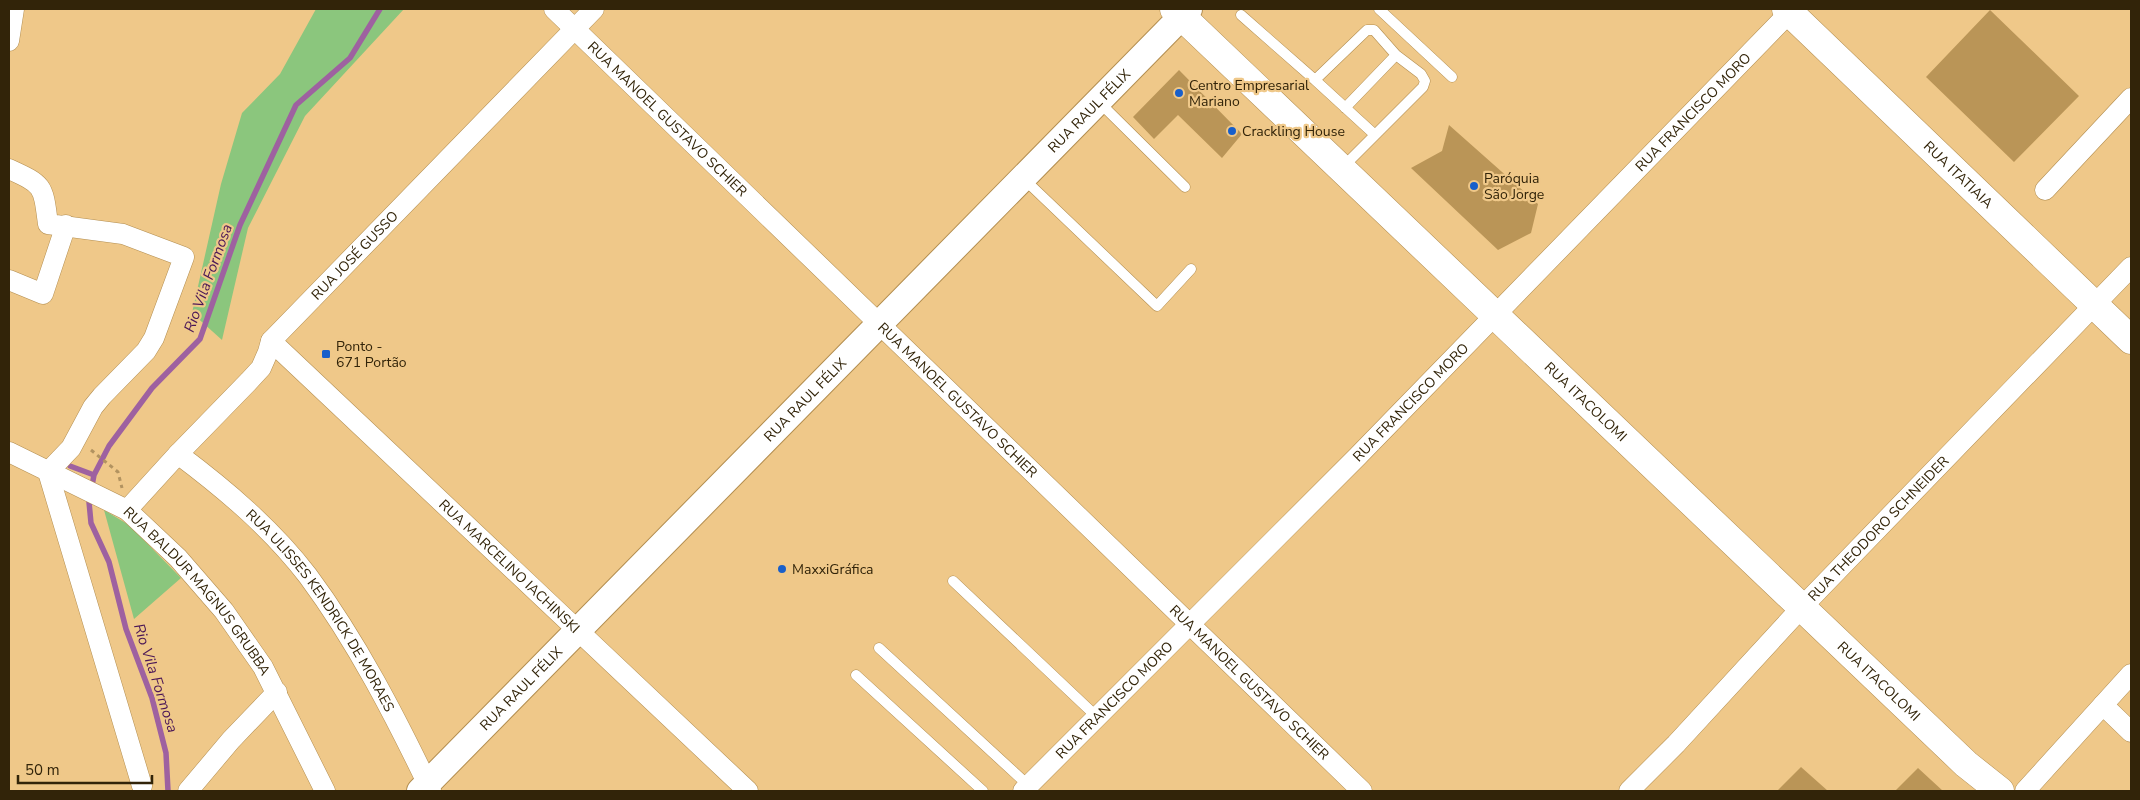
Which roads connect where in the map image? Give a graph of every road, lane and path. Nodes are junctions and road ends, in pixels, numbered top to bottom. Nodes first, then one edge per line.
1 (14, 9) edge
2 (554, 9) edge
3 (594, 9) edge
4 (1379, 9) edge
5 (1790, 10) edge
6 (1182, 11) edge
7 (1241, 15) dead end
8 (574, 29) junction
9 (9, 41) edge
10 (1396, 54) junction
11 (1452, 77) dead end
12 (1315, 80) junction
13 (2131, 98) edge
14 (1098, 102) junction
15 (1345, 108) junction
16 (1374, 134) junction
17 (1341, 168) junction
18 (9, 169) edge
19 (1023, 178) junction
20 (1185, 186) dead end
21 (2045, 190) dead end
22 (66, 225) junction
23 (2131, 267) edge
24 (1191, 269) dead end
25 (9, 280) edge
26 (2095, 305) junction
27 (1496, 315) junction
28 (879, 324) junction
29 (2131, 340) edge
30 (271, 341) junction
31 (94, 451) dead end
32 (9, 452) edge
33 (178, 454) junction
34 (110, 463) dead end
35 (48, 472) junction
36 (127, 510) junction
37 (953, 580) dead end
38 (1802, 607) junction
39 (1190, 625) junction
40 (578, 631) junction
41 (879, 648) dead end
42 (2131, 674) edge
43 (856, 675) dead end
44 (277, 692) junction
45 (2103, 704) junction
46 (1097, 717) junction
47 (2131, 732) edge
48 (142, 786) dead end
49 (426, 789) edge
50 (1026, 789) edge
51 (188, 791) edge
52 (325, 791) edge
53 (748, 791) edge
54 (983, 791) edge
55 (1362, 791) edge
56 (1629, 791) edge
57 (2000, 791) edge
58 (2025, 791) edge

1 - 9 street
2 - 8 street, RUA MANOEL GUSTAVO SCHIER
3 - 8 street, RUA JOSÉ GUSSO
4 - 11 lane
5 - 26 main road, RUA ITATIAIA
5 - 27 street, RUA FRANCISCO MORO
6 - 14 street, RUA RAUL FÉLIX
6 - 17 main road, RUA ITACOLOMI
7 - 12 lane
8 - 28 street, RUA MANOEL GUSTAVO SCHIER
8 - 30 street, RUA JOSÉ GUSSO
10 - 12 lane
10 - 15 lane
10 - 16 lane
12 - 15 lane
13 - 21 street
14 - 19 street, RUA RAUL FÉLIX
14 - 20 lane
15 - 16 lane
16 - 17 lane
17 - 27 main road, RUA ITACOLOMI
18 - 22 street
19 - 24 lane
19 - 28 street, RUA RAUL FÉLIX
22 - 25 street
22 - 35 street
23 - 26 street, RUA THEODORO SCHNEIDER
26 - 29 main road, RUA ITATIAIA
26 - 38 street, RUA THEODORO SCHNEIDER
27 - 38 main road, RUA ITACOLOMI
27 - 39 street, RUA FRANCISCO MORO
28 - 39 street, RUA MANOEL GUSTAVO SCHIER
28 - 40 street, RUA RAUL FÉLIX
30 - 33 street, RUA JOSÉ GUSSO
30 - 40 street, RUA MARCELINO IACHINSKI
31 - 34 path
32 - 35 street, RUA BALDUR MAGNUS GRUBBA
33 - 36 street, RUA JOSÉ GUSSO
33 - 49 street, RUA ULISSES KENDRICK DE MORAES
35 - 36 street, RUA BALDUR MAGNUS GRUBBA
35 - 48 street
36 - 44 street, RUA BALDUR MAGNUS GRUBBA
37 - 46 lane
38 - 56 street, RUA THEODORO SCHNEIDER
38 - 57 main road, RUA ITACOLOMI
39 - 46 street, RUA FRANCISCO MORO
39 - 55 street, RUA MANOEL GUSTAVO SCHIER
40 - 49 street, RUA RAUL FÉLIX
40 - 53 street, RUA MARCELINO IACHINSKI
41 - 50 lane
42 - 45 street
43 - 54 lane
44 - 51 street
44 - 52 street, RUA BALDUR MAGNUS GRUBBA
45 - 47 street
45 - 58 street
46 - 50 street, RUA FRANCISCO MORO

